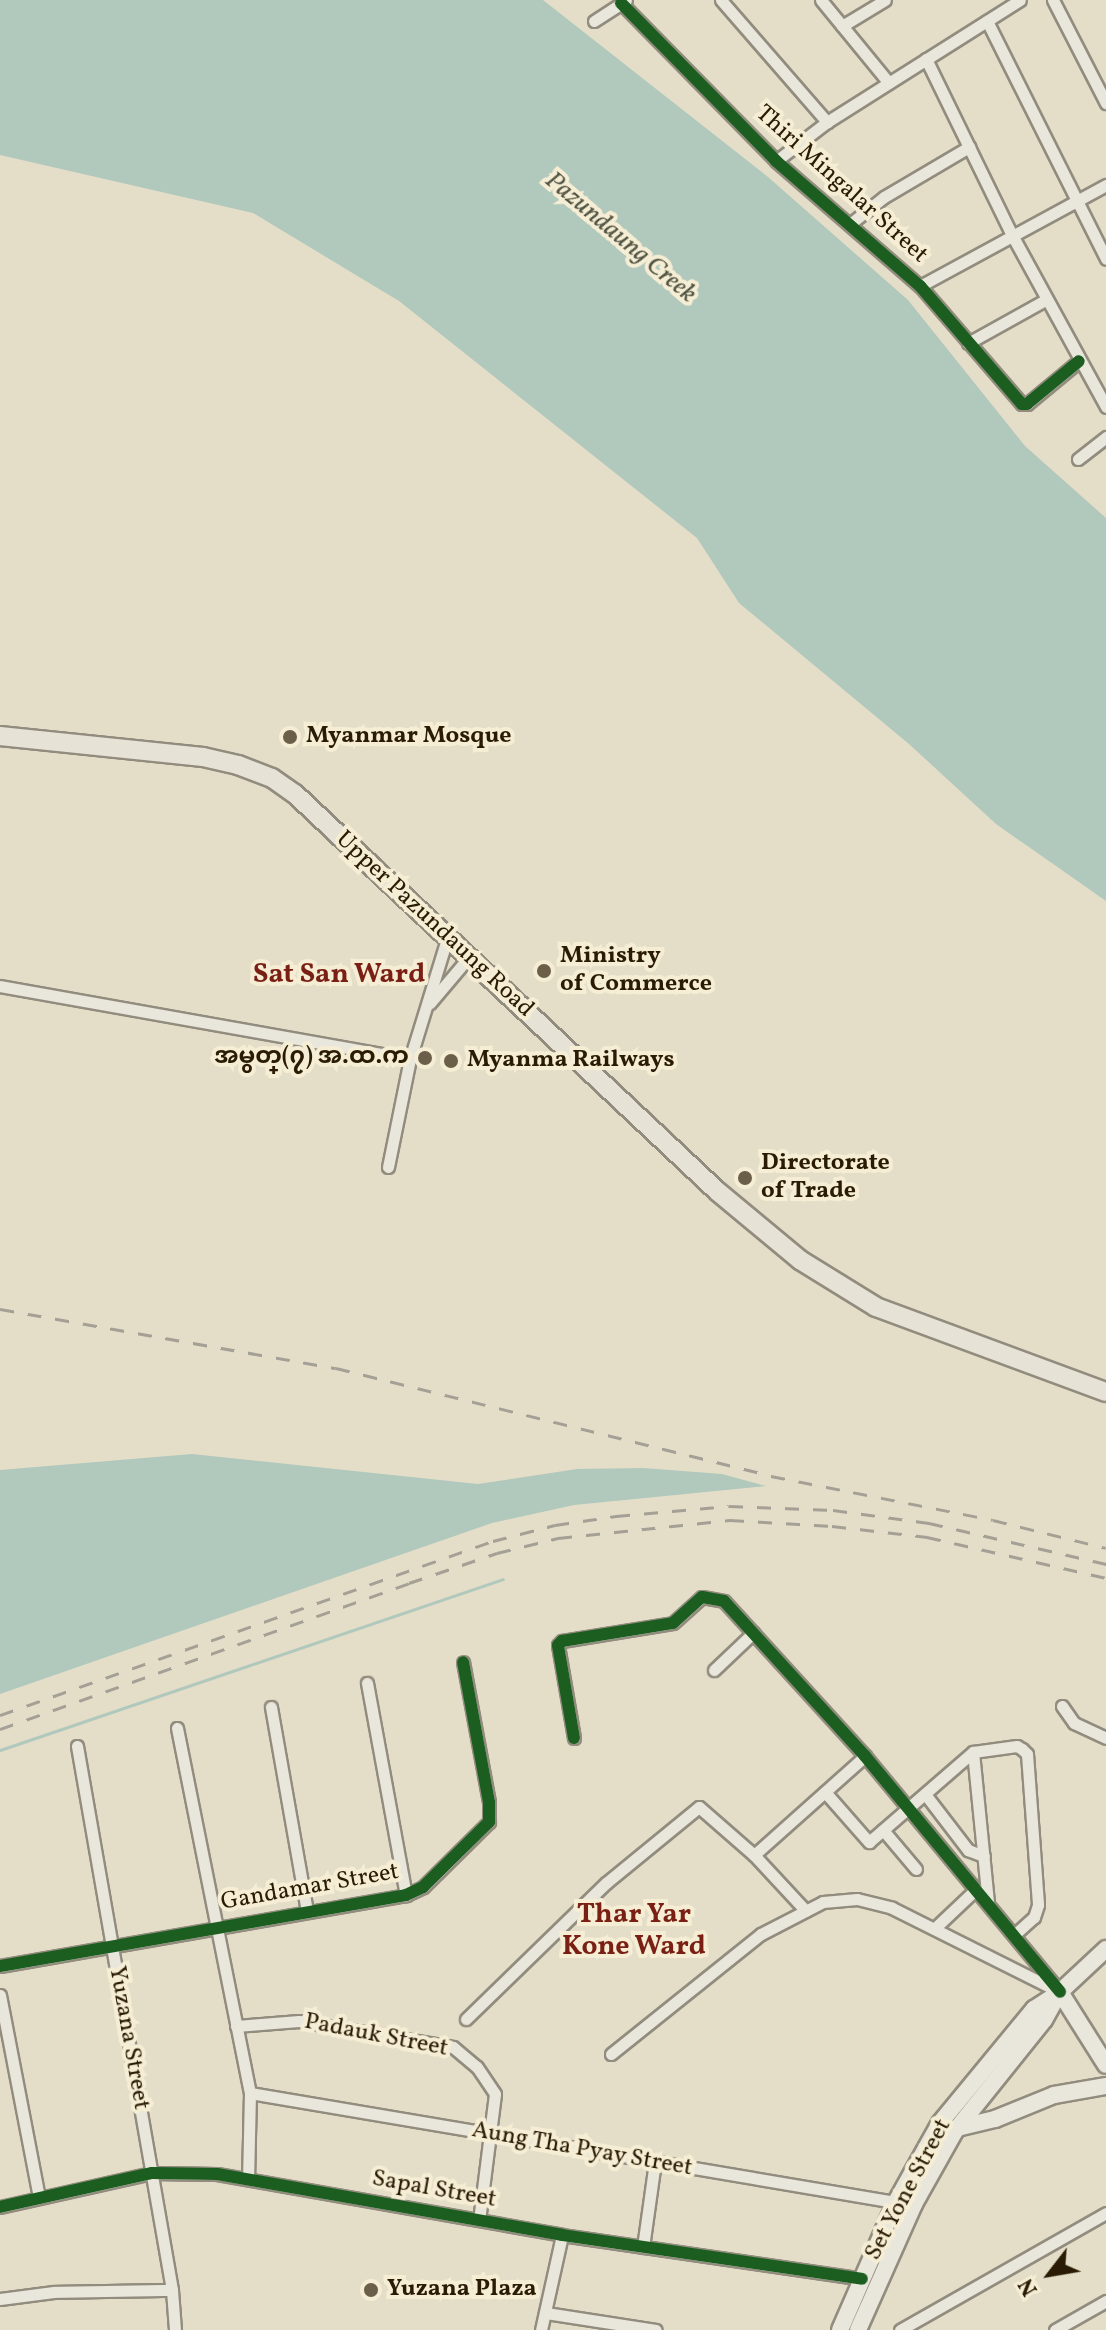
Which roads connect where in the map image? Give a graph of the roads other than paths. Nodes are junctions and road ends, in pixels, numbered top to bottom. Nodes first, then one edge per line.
1 (721, 0) edge
2 (821, 0) edge
3 (885, 0) edge
4 (1020, 0) edge
5 (1053, 0) edge
6 (624, 2) edge
7 (594, 21) dead end
8 (987, 21) junction
9 (842, 26) junction
10 (926, 59) junction
11 (889, 83) junction
12 (1106, 103) edge
13 (827, 122) junction
14 (969, 147) junction
15 (776, 161) junction
16 (1106, 185) edge
17 (1077, 201) junction
18 (850, 224) junction
19 (1012, 235) junction
20 (1106, 259) edge
21 (920, 286) junction
22 (1047, 299) junction
23 (968, 343) junction
24 (1079, 361) junction
25 (1106, 407) edge
26 (1106, 437) edge
27 (1078, 459) dead end
28 (0, 736) edge
29 (447, 939) junction
30 (468, 958) junction
31 (0, 986) edge
32 (427, 1007) junction
33 (410, 1059) junction
34 (388, 1167) dead end
35 (1106, 1392) edge
36 (753, 1633) junction
37 (463, 1662) dead end
38 (714, 1670) dead end
39 (367, 1683) dead end
40 (1062, 1706) dead end
41 (271, 1707) dead end
42 (177, 1728) dead end
43 (574, 1738) dead end
44 (1106, 1738) edge
45 (77, 1746) dead end
46 (973, 1752) junction
47 (865, 1756) junction
48 (825, 1792) junction
49 (925, 1794) junction
50 (908, 1808) junction
51 (883, 1830) junction
52 (754, 1855) junction
53 (984, 1856) junction
54 (916, 1869) dead end
55 (976, 1889) junction
56 (406, 1895) junction
57 (988, 1901) junction
58 (307, 1911) junction
59 (806, 1911) junction
60 (215, 1926) junction
61 (936, 1927) junction
62 (1015, 1934) junction
63 (112, 1947) junction
64 (1106, 1949) edge
65 (0, 1966) edge
66 (1060, 1992) junction
67 (0, 1995) edge
68 (466, 2019) dead end
69 (236, 2026) junction
70 (611, 2054) dead end
71 (1106, 2065) edge
72 (1106, 2086) edge
73 (250, 2093) junction
74 (948, 2127) junction
75 (491, 2134) junction
76 (655, 2162) junction
77 (152, 2173) junction
78 (248, 2178) junction
79 (39, 2197) junction
80 (896, 2202) junction
81 (914, 2204) junction
82 (0, 2207) edge
83 (1106, 2213) edge
84 (479, 2220) junction
85 (562, 2235) junction
86 (643, 2247) junction
87 (862, 2279) junction
88 (172, 2290) junction
89 (0, 2299) edge
90 (1106, 2301) edge
91 (546, 2313) junction
92 (175, 2330) edge
93 (541, 2330) edge
94 (656, 2330) edge
95 (840, 2330) edge
96 (858, 2330) edge
97 (900, 2330) edge
98 (1055, 2330) edge

1 - 13 street
2 - 9 street
3 - 9 street
4 - 8 street
5 - 12 street
6 - 7 street
6 - 15 street, Thiri Mingalar Street
8 - 10 street
8 - 17 street
9 - 11 street
10 - 11 street
10 - 14 street
11 - 13 street
13 - 15 street
14 - 18 street
14 - 19 street
15 - 18 street, Thiri Mingalar Street
16 - 17 street
17 - 19 street
17 - 20 street
18 - 21 street, Thiri Mingalar Street
19 - 21 street
19 - 22 street
21 - 23 street, Thiri Mingalar Street
22 - 23 street
22 - 24 street
23 - 24 street, Thiri Mingalar Street
24 - 25 street
26 - 27 street
28 - 29 main road, Upper Pazundaung Road
29 - 30 main road, Upper Pazundaung Road
29 - 32 street
30 - 32 street
30 - 35 main road, Upper Pazundaung Road
31 - 33 street
32 - 33 street
33 - 34 street
36 - 38 street
36 - 43 street
36 - 47 street
37 - 56 street, Gandamar Street
39 - 56 street
40 - 44 street
41 - 58 street
42 - 60 street
45 - 63 street, Yuzana Street
46 - 49 street
46 - 53 street
46 - 62 street
47 - 48 street
47 - 50 street
48 - 51 street
48 - 52 street
49 - 50 street
49 - 53 street
50 - 51 street
50 - 55 street
51 - 54 street
52 - 59 street
52 - 68 street
53 - 57 street
55 - 57 street
55 - 61 street
56 - 58 street, Gandamar Street
57 - 62 street
58 - 60 street, Gandamar Street
59 - 61 street
59 - 70 street
60 - 63 street, Gandamar Street
60 - 69 street
61 - 66 street
62 - 66 street
63 - 65 street, Gandamar Street
63 - 77 street, Yuzana Street
64 - 66 main road, Set Yone Street
66 - 71 main road
66 - 74 main road, Set Yone Street
67 - 79 street
69 - 73 street
69 - 75 street, Padauk Street
72 - 74 main road
73 - 75 street, Aung Tha Pyay Street
73 - 78 street
74 - 80 main road, Set Yone Street
74 - 81 main road, Set Yone Street
75 - 76 street, Aung Tha Pyay Street
75 - 84 street
76 - 80 street, Aung Tha Pyay Street
76 - 86 street
77 - 78 street, Sapal Street
77 - 79 street, Sapal Street
77 - 88 street, Yuzana Street
78 - 84 street, Sapal Street
79 - 82 street, Sapal Street
80 - 81 street, Aung Tha Pyay Street
80 - 87 main road, Set Yone Street
81 - 96 main road, Set Yone Street
83 - 97 street
84 - 85 street, Sapal Street
85 - 86 street, Sapal Street
85 - 91 street
86 - 87 street, Sapal Street
87 - 95 main road, Set Yone Street
88 - 89 street
88 - 92 street, Yuzana Street
90 - 98 street
91 - 93 street
91 - 94 street

